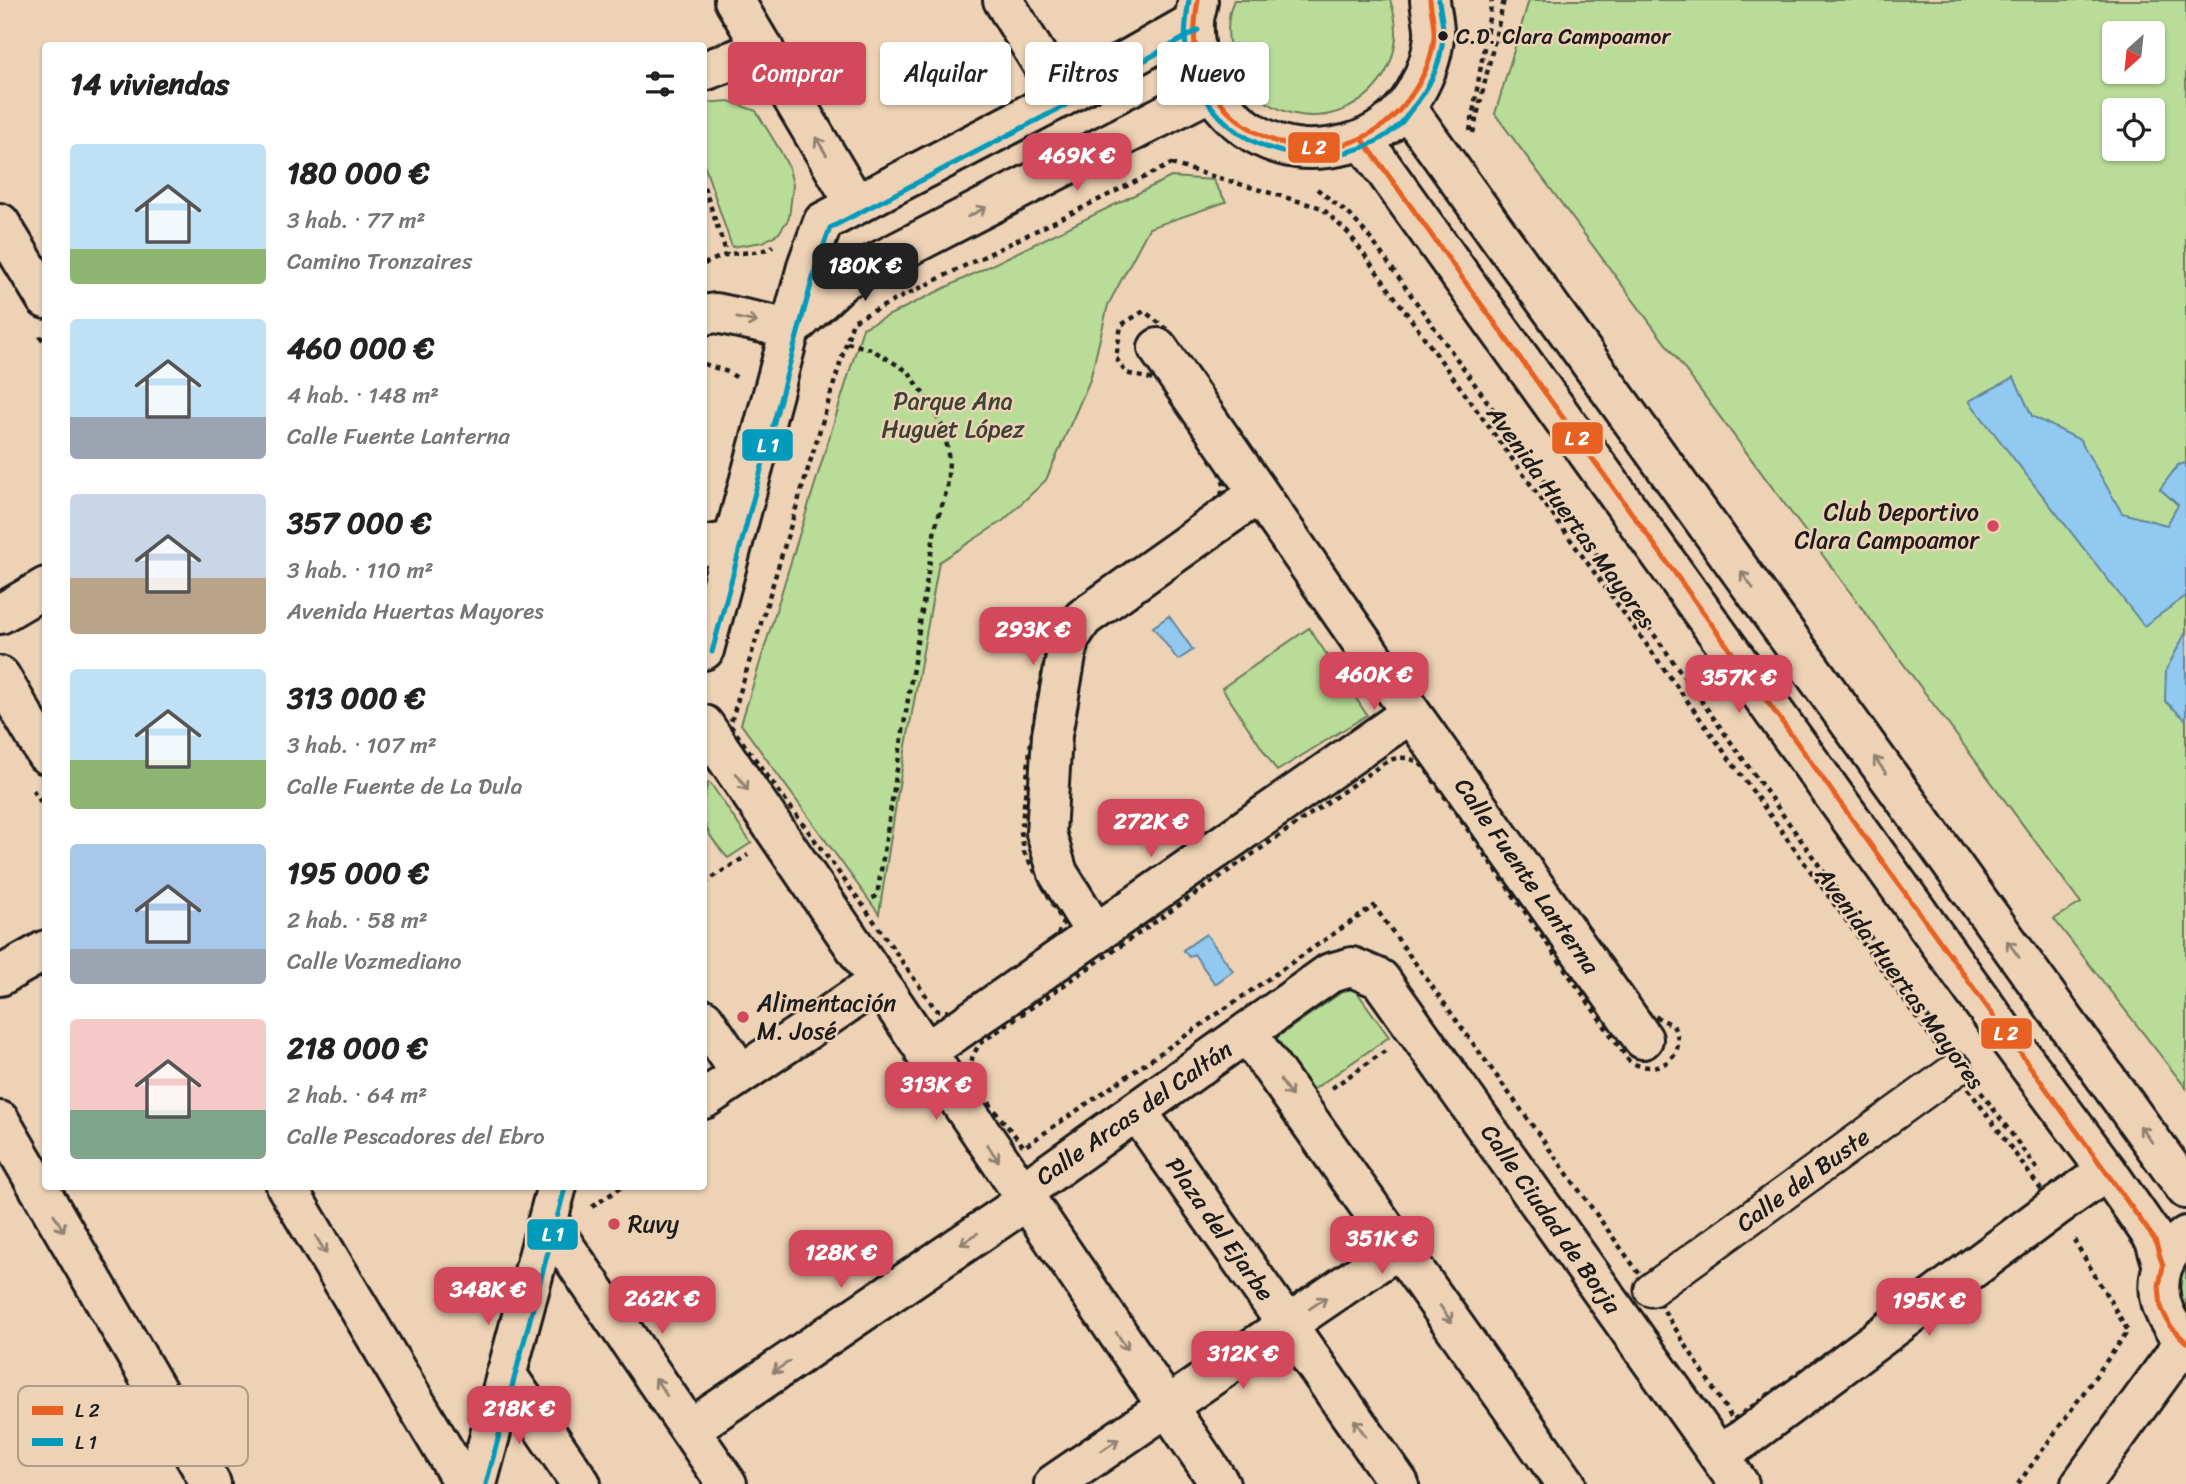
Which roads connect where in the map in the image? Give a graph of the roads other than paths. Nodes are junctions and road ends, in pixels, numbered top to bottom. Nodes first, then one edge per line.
1 (734, 0) edge
2 (1003, 0) edge
3 (1430, 0) edge
4 (1196, 11) edge
5 (759, 42) edge
6 (1029, 42) edge
7 (1197, 42) edge
8 (1143, 45) edge
9 (728, 63) edge
10 (707, 70) edge
11 (797, 105) edge
12 (1047, 105) edge
13 (1184, 105) edge
14 (1222, 105) edge
15 (1406, 107) junction
16 (1363, 140) junction
17 (856, 205) junction
18 (0, 223) edge
19 (42, 292) edge
20 (707, 314) edge
21 (791, 329) junction
22 (1158, 348) dead end
23 (1258, 494) junction
24 (718, 544) edge
25 (42, 589) edge
26 (0, 614) edge
27 (707, 627) edge
28 (0, 676) edge
29 (1411, 713) junction
30 (707, 730) edge
31 (42, 747) edge
32 (1096, 934) junction
33 (42, 952) edge
34 (1352, 967) joint
35 (0, 976) edge
36 (877, 983) junction
37 (707, 1023) edge
38 (1247, 1032) junction
39 (1643, 1039) dead end
40 (925, 1053) junction
41 (1960, 1067) road end
42 (741, 1074) junction
43 (707, 1097) edge
44 (1137, 1111) junction
45 (0, 1121) edge
46 (2107, 1171) junction
47 (2186, 1189) edge
48 (288, 1190) edge
49 (1023, 1198) junction
50 (564, 1200) edge
51 (1399, 1248) junction
52 (2175, 1251) edge
53 (1651, 1290) road end
54 (1287, 1325) junction
55 (2185, 1341) edge
56 (506, 1374) junction
57 (154, 1386) edge
58 (1167, 1406) junction
59 (690, 1429) junction
60 (201, 1466) edge
61 (1729, 1469) edge
62 (211, 1484) edge
63 (464, 1484) edge
64 (477, 1484) edge
65 (581, 1484) edge
66 (727, 1484) edge
67 (1054, 1484) edge
68 (1220, 1484) edge
69 (1399, 1484) edge
70 (1566, 1484) edge
71 (2081, 1484) edge

1 - 5 street
2 - 6 street
3 - 15 street
4 - 7 street
4 - 8 street
9 - 10 street
17 -> 11 street
12 - 17 street
21 -> 13 street
14 - 16 street
15 - 16 street
47 -> 15 street
16 - 46 street, Avenida Huertas Mayores
17 - 21 street
18 - 19 street
20 -> 21 street
21 - 24 street
22 - 23 street, Calle Fuente Lanterna
23 - 29 street, Calle Fuente Lanterna
23 - 32 street
24 - 27 street
25 - 26 street
28 - 31 street
29 - 32 street
29 - 39 street, Calle Fuente Lanterna
30 -> 36 street
32 - 40 street
33 - 35 street
34 - 38 street, Calle Arcas del Caltán
34 - 61 street, Calle Ciudad de Borja
36 - 40 street
36 - 42 street
37 - 42 street
38 - 44 street, Calle Arcas del Caltán
38 -> 51 street, Calle Arcas del Caltán
40 -> 49 street
41 - 53 street, Calle del Buste
42 - 43 street
44 - 49 street, Calle Arcas del Caltán
44 - 54 street, Plaza del Ejarbe
45 -> 57 street
46 - 52 street, Avenida Huertas Mayores
46 - 61 street
48 -> 63 street
49 -> 58 street
49 -> 59 street, Calle Arcas del Caltán
50 - 56 street
59 -> 50 street
54 -> 51 street
51 -> 70 street, Calle Arcas del Caltán
52 - 55 street, Avenida Huertas Mayores
54 - 58 street
69 -> 54 street, Plaza del Ejarbe
55 - 71 street
56 - 64 street
56 - 65 street
67 -> 58 street
58 - 68 street
59 - 66 street
60 -> 62 street

